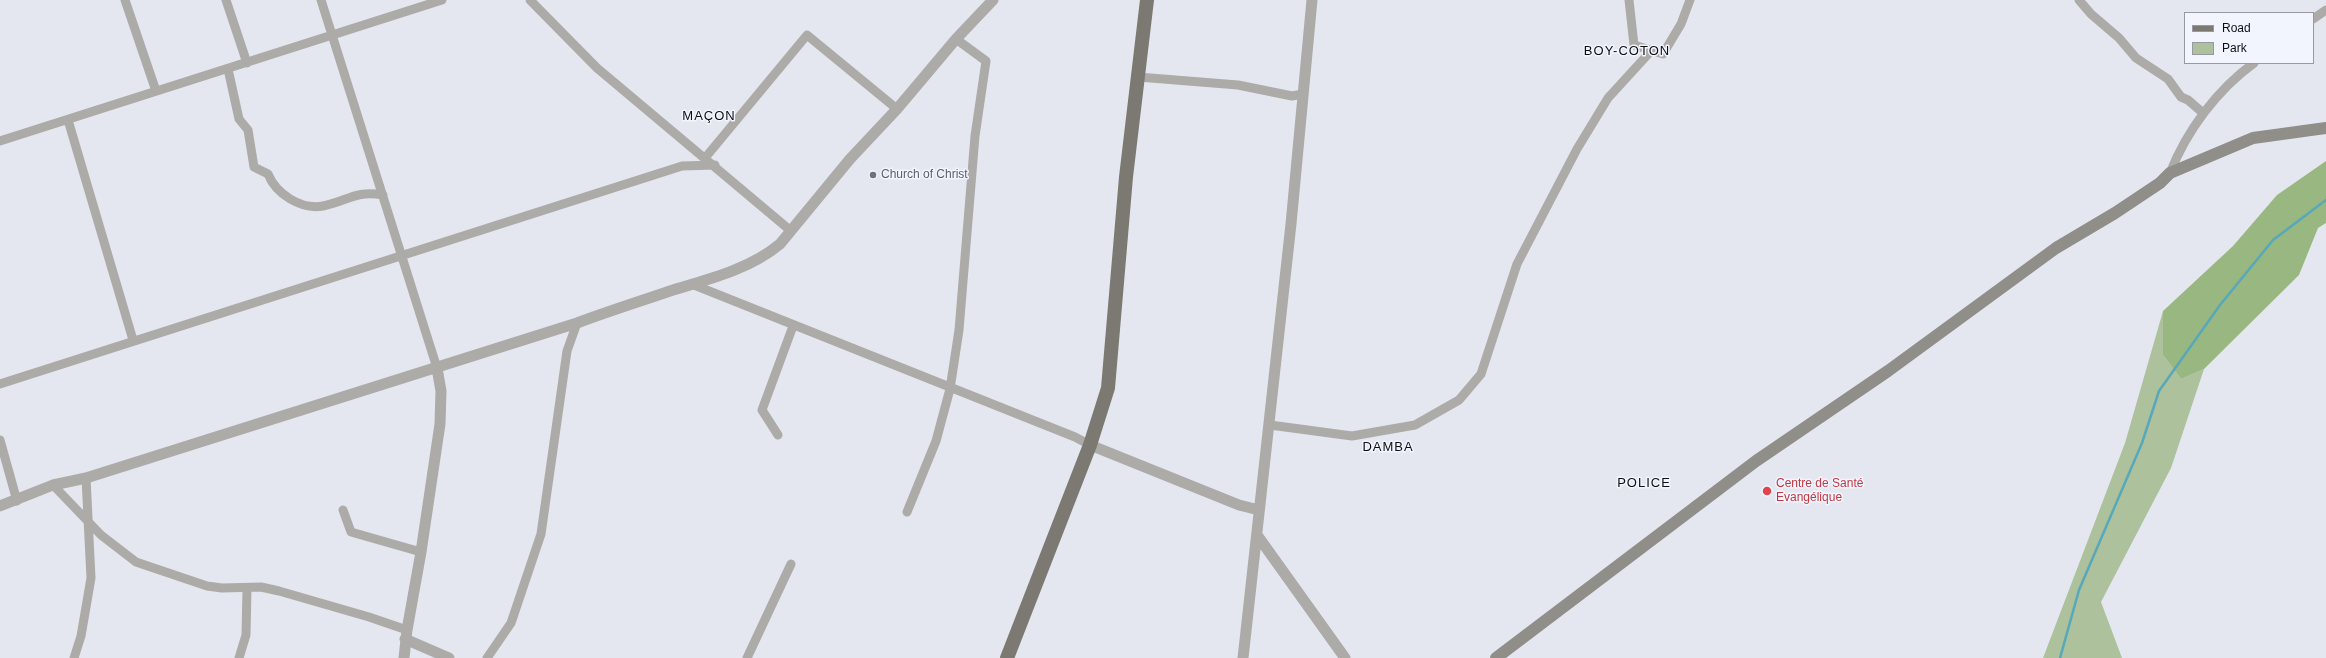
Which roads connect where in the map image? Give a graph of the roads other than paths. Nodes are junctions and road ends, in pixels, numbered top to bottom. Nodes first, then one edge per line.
1 (125, 0) edge
2 (226, 0) edge
3 (321, 0) edge
4 (442, 0) edge
5 (530, 0) edge
6 (993, 0) edge
7 (1147, 0) edge
8 (1312, 0) edge
9 (1629, 0) edge
10 (1690, 0) edge
11 (2080, 0) edge
12 (2326, 10) edge
13 (2314, 18) edge
14 (332, 35) junction
15 (956, 39) junction
16 (1651, 51) junction
17 (247, 63) junction
18 (2253, 64) edge
19 (228, 69) junction
20 (1138, 77) junction
21 (156, 90) junction
22 (1303, 94) junction
23 (897, 109) junction
24 (2203, 113) junction
25 (68, 120) junction
26 (2326, 128) edge
27 (0, 140) edge
28 (705, 158) junction
29 (715, 165) junction
30 (2170, 173) junction
31 (383, 195) junction
32 (791, 231) junction
33 (402, 255) junction
34 (694, 285) junction
35 (577, 323) junction
36 (793, 326) junction
37 (133, 340) junction
38 (437, 368) junction
39 (0, 384) edge
40 (950, 389) junction
41 (1270, 425) junction
42 (778, 435) dead end
43 (0, 440) edge
44 (1090, 445) junction
45 (86, 478) junction
46 (53, 485) junction
47 (17, 501) junction
48 (0, 506) edge
49 (342, 510) dead end
50 (1259, 510) junction
51 (907, 512) dead end
52 (88, 522) junction
53 (1257, 535) junction
54 (421, 552) junction
55 (791, 564) dead end
56 (247, 588) junction
57 (406, 634) junction
58 (74, 658) edge
59 (239, 658) edge
60 (404, 658) edge
61 (449, 658) edge
62 (487, 658) edge
63 (747, 658) edge
64 (1007, 658) edge
65 (1243, 658) edge
66 (1345, 658) edge
67 (1496, 658) edge

1 - 21 street
2 - 17 street
3 - 14 street
4 - 14 street
5 - 28 street
6 - 15 street
7 - 20 main road
8 - 22 street
9 - 16 street
10 - 16 street
11 - 24 street
12 - 13 street
14 - 17 street
14 - 31 street
15 - 23 street
15 - 40 street
16 - 41 street
17 - 19 street
18 - 24 street
19 - 21 street
19 - 31 street
20 - 22 street
20 - 44 main road
21 - 25 street
22 - 41 street
23 - 28 street
23 - 32 street
24 - 30 street
25 - 27 street
25 - 37 street
26 - 30 main road
28 - 29 street
29 - 32 street
29 - 33 street
30 - 67 main road
31 - 33 street
32 - 34 street
33 - 37 street
33 - 38 street
34 - 35 street
34 - 36 street
35 - 38 street
35 - 62 street
36 - 40 street
36 - 42 street
37 - 39 street
38 - 45 street
38 - 54 street
40 - 44 street
40 - 51 street
41 - 50 street
43 - 47 street
44 - 50 street
44 - 64 main road
45 - 46 street
45 - 52 street
46 - 47 street
46 - 52 street
47 - 48 street
49 - 54 street
50 - 53 street
52 - 56 street
52 - 58 street
53 - 65 street
53 - 66 street
54 - 57 street
55 - 63 street
56 - 57 street
56 - 59 street
57 - 60 street
57 - 61 street

